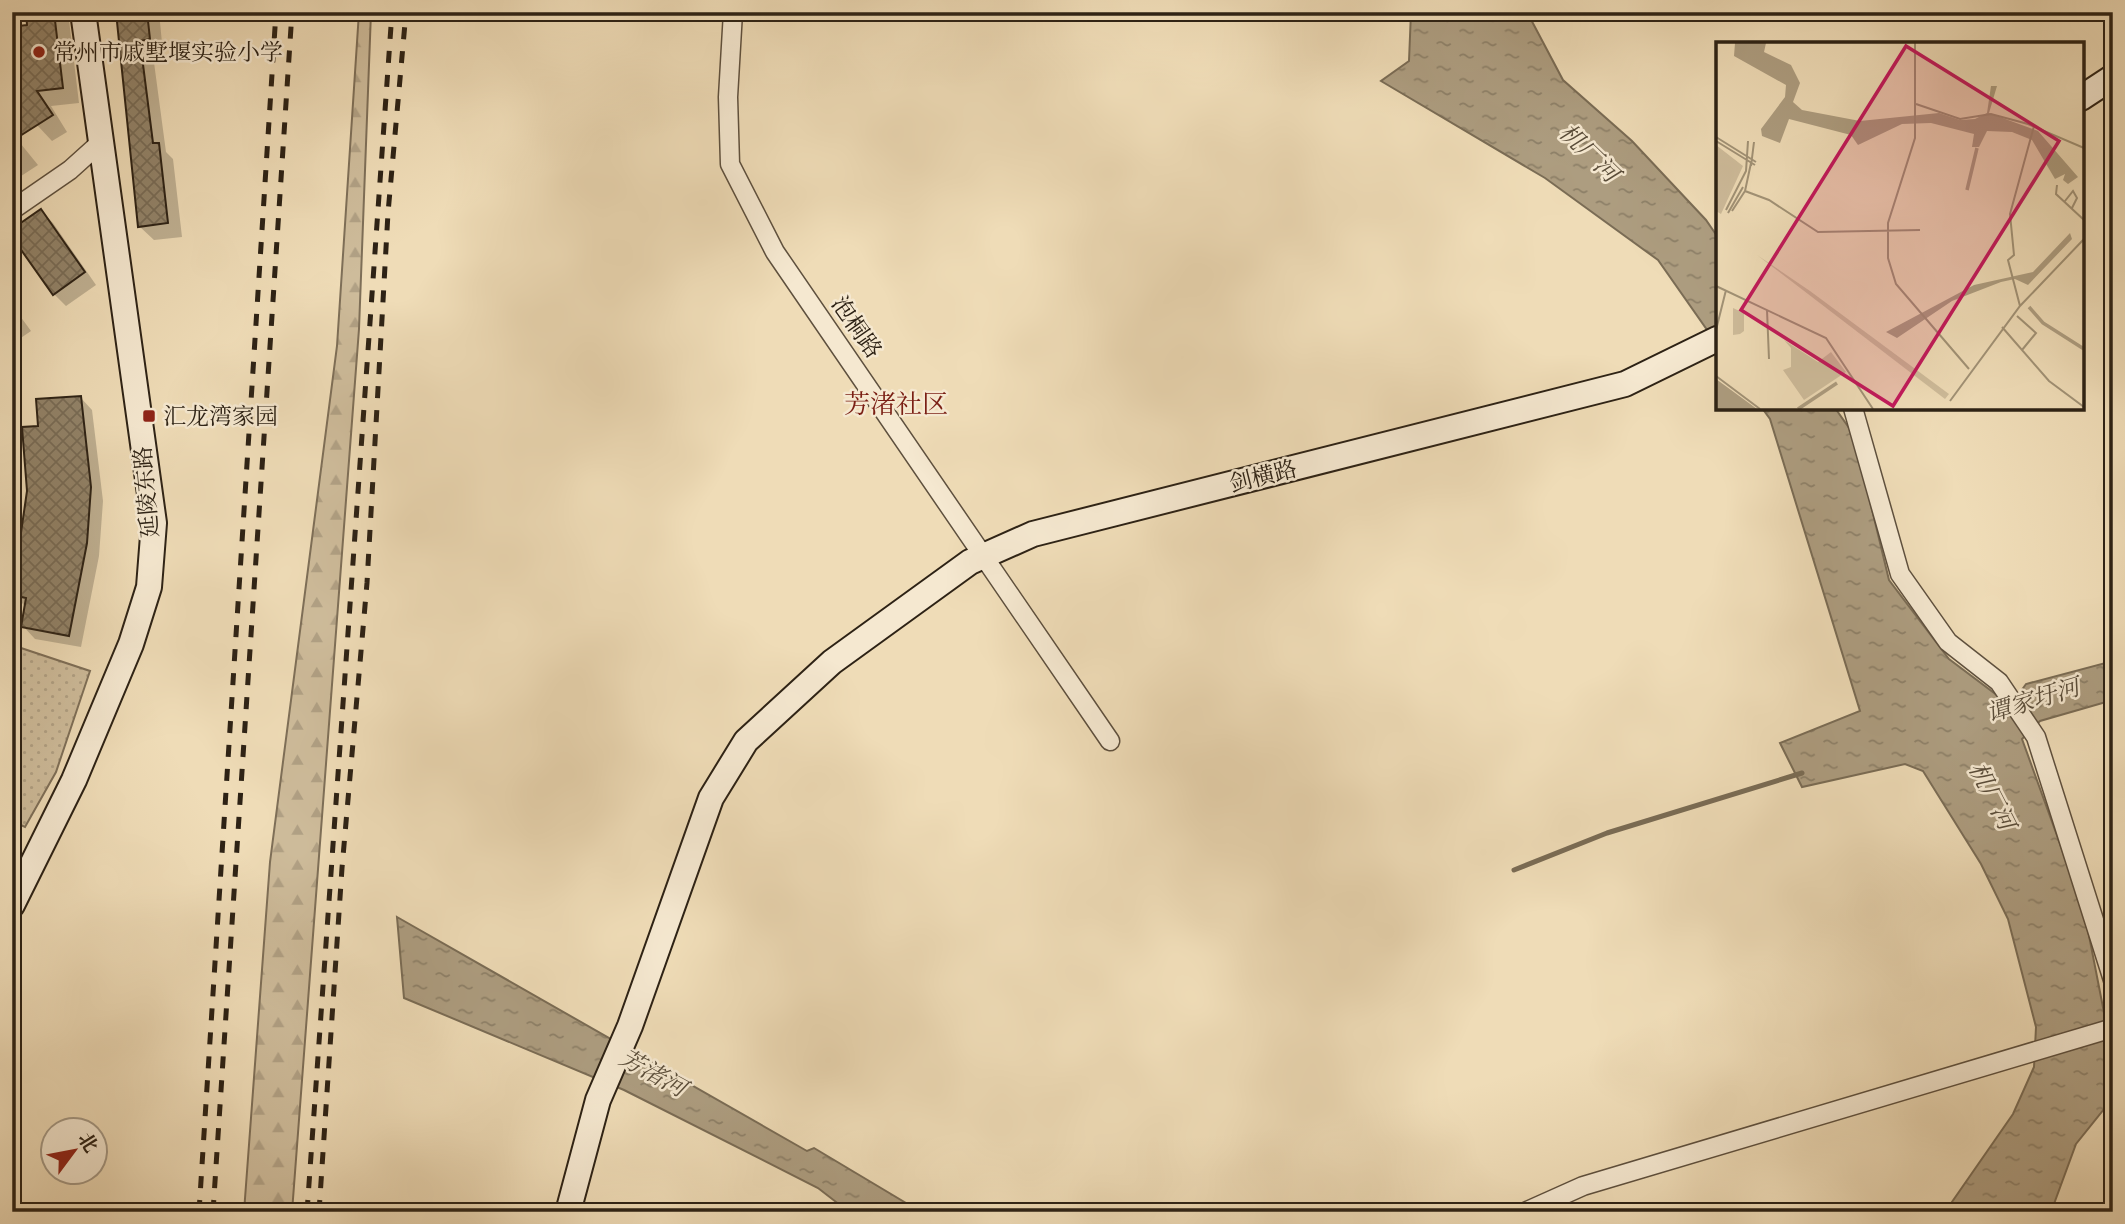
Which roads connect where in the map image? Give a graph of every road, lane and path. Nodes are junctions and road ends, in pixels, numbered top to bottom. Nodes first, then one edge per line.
1 (83, 12) edge
2 (733, 12) edge
3 (2113, 77) edge
4 (2083, 96) edge
5 (100, 144) junction
6 (12, 210) edge
7 (1713, 342) edge
8 (1854, 410) edge
9 (983, 556) junction
10 (1110, 741) dead end
11 (12, 905) edge
12 (2113, 980) edge
13 (2113, 1028) edge
14 (568, 1212) edge
15 (1525, 1212) edge

1 - 5 street, 延陵东路
2 - 9 street, 泡桐路
3 - 4 street
5 - 6 street
5 - 11 street, 延陵东路
7 - 9 street, 剑横路
8 - 12 street
9 - 10 street, 泡桐路
9 - 14 street, 剑横路
13 - 15 street

